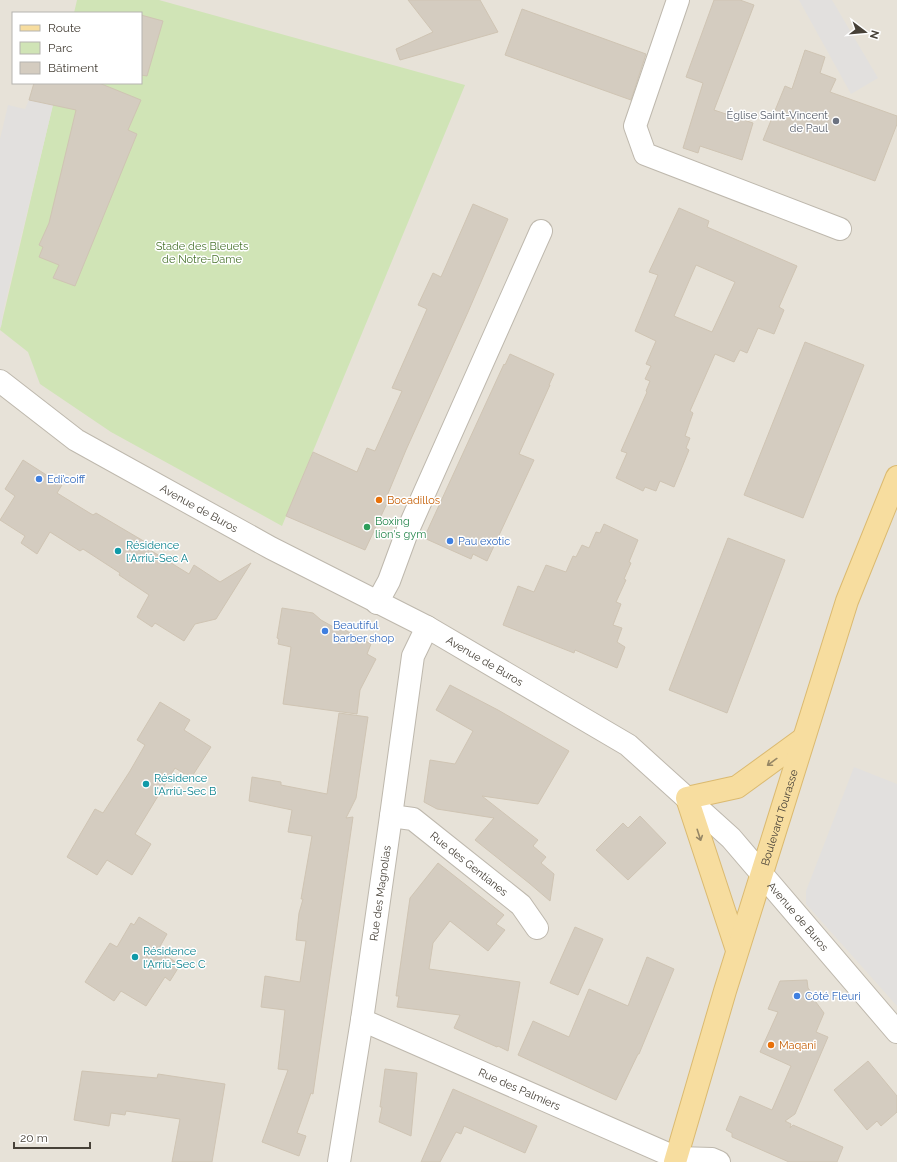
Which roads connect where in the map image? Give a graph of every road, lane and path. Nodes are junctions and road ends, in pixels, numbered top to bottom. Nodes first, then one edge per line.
1 (678, 0) edge
2 (840, 229) dead end
3 (541, 231) dead end
4 (0, 381) edge
5 (897, 478) edge
6 (377, 602) junction
7 (428, 627) junction
8 (803, 740) junction
9 (687, 798) junction
10 (391, 816) junction
11 (762, 873) junction
12 (537, 928) dead end
13 (737, 950) junction
14 (362, 1020) junction
15 (897, 1032) edge
16 (676, 1160) edge
17 (340, 1162) edge
18 (719, 1162) edge

1 - 2 street
3 - 6 street
4 - 6 street, Avenue de Buros
5 - 8 main road, Boulevard Tourasse
6 - 7 street, Avenue de Buros
7 - 9 street, Avenue de Buros
7 - 10 street, Rue des Magnolias
8 -> 9 main road
8 - 11 main road, Boulevard Tourasse
9 - 11 street, Avenue de Buros
9 -> 13 main road
10 - 12 street, Rue des Gentianes
10 - 14 street, Rue des Magnolias
11 - 13 main road, Boulevard Tourasse
11 - 15 street, Avenue de Buros
13 - 16 main road, Boulevard Tourasse
14 - 16 street, Rue des Palmiers
14 - 17 street, Rue des Magnolias
16 - 18 street

